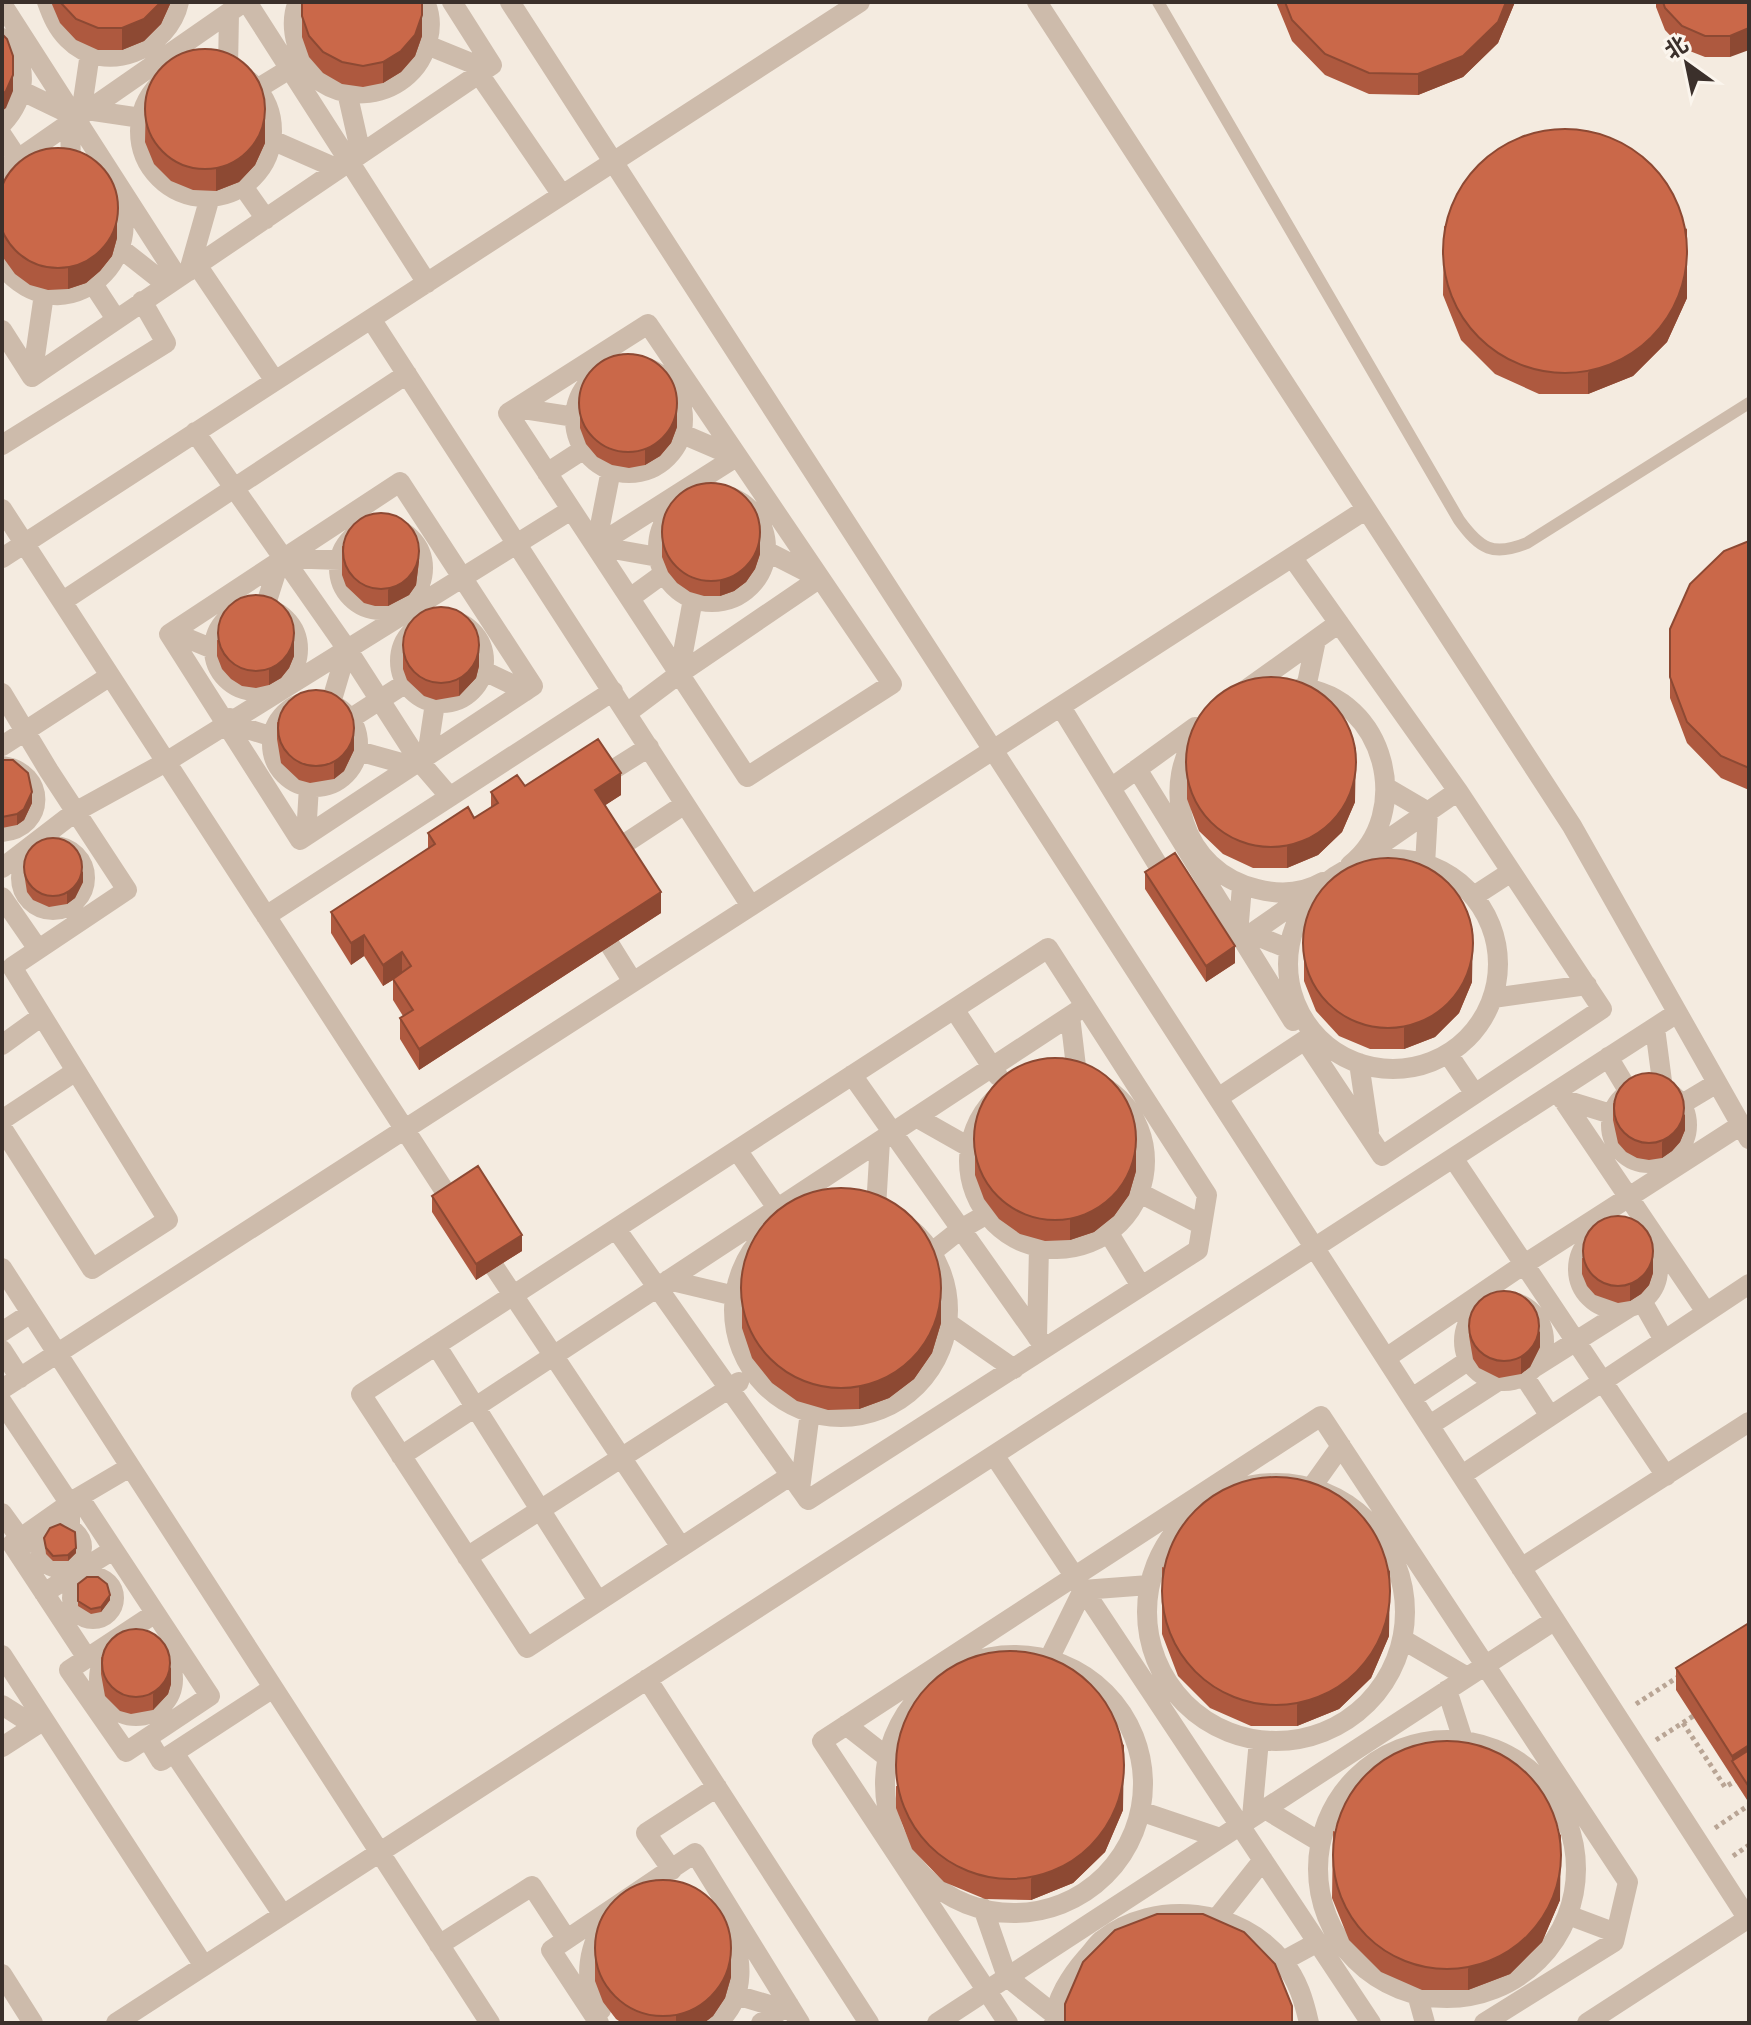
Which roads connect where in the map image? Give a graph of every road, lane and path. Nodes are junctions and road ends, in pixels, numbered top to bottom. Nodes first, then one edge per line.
1 (47, 2) edge
2 (179, 2) edge
3 (425, 2) edge
4 (452, 2) edge
5 (510, 2) edge
6 (860, 2) edge
7 (1037, 2) edge
8 (1158, 2) edge
9 (2, 4) edge
10 (292, 4) edge
11 (234, 5) edge
12 (54, 23) junction
13 (13, 42) edge
14 (427, 45) junction
15 (90, 53) junction
16 (162, 59) junction
17 (297, 65) junction
18 (228, 68) junction
19 (482, 72) junction
20 (397, 85) junction
21 (257, 89) junction
22 (22, 91) junction
23 (347, 92) junction
24 (79, 116) junction
25 (417, 116) junction
26 (141, 118) junction
27 (2, 124) edge
28 (2, 135) edge
29 (272, 140) junction
30 (146, 159) junction
31 (349, 162) junction
32 (613, 162) junction
33 (56, 164) junction
34 (12, 172) edge
35 (117, 181) junction
36 (242, 185) junction
37 (562, 195) junction
38 (210, 197) junction
39 (266, 219) junction
40 (120, 248) junction
41 (2, 266) edge
42 (183, 275) junction
43 (427, 283) junction
44 (93, 284) junction
45 (44, 294) junction
46 (142, 301) junction
47 (116, 319) junction
48 (371, 319) junction
49 (641, 328) junction
50 (2, 330) edge
51 (596, 367) junction
52 (637, 367) junction
53 (407, 374) junction
54 (32, 377) junction
55 (275, 381) junction
56 (680, 386) junction
57 (1749, 403) edge
58 (517, 408) junction
59 (575, 417) junction
60 (195, 432) junction
61 (680, 433) junction
62 (2, 445) edge
63 (584, 449) junction
64 (736, 457) junction
65 (659, 464) junction
66 (611, 470) junction
67 (547, 473) junction
68 (393, 486) junction
69 (236, 487) junction
70 (681, 498) junction
71 (731, 498) junction
72 (2, 509) edge
73 (571, 510) junction
74 (1365, 510) junction
75 (763, 511) junction
76 (351, 525) junction
77 (389, 527) junction
78 (423, 537) junction
79 (24, 543) junction
80 (517, 544) junction
81 (596, 546) junction
82 (766, 551) junction
83 (1292, 557) junction
84 (2, 558) edge
85 (282, 559) junction
86 (340, 560) junction
87 (660, 566) junction
88 (422, 577) junction
89 (820, 578) junction
90 (457, 582) junction
91 (344, 588) junction
92 (739, 595) junction
93 (630, 598) junction
94 (693, 599) junction
95 (63, 601) junction
96 (228, 605) junction
97 (316, 605) junction
98 (265, 607) junction
99 (374, 609) junction
100 (413, 612) junction
101 (454, 621) junction
102 (756, 623) junction
103 (1339, 623) junction
104 (291, 624) junction
105 (484, 631) junction
106 (172, 632) junction
107 (1316, 640) junction
108 (213, 649) junction
109 (298, 649) junction
110 (348, 649) junction
111 (400, 652) junction
112 (219, 669) junction
113 (482, 670) junction
114 (679, 674) junction
115 (110, 676) junction
116 (201, 682) junction
117 (406, 683) junction
118 (240, 688) junction
119 (280, 688) junction
120 (1306, 688) junction
121 (526, 691) junction
122 (613, 691) junction
123 (2, 693) edge
124 (466, 695) junction
125 (1238, 696) junction
126 (379, 700) junction
127 (1394, 701) junction
128 (331, 703) junction
129 (435, 703) junction
130 (294, 707) junction
131 (1061, 707) junction
132 (627, 713) junction
133 (1211, 715) junction
134 (350, 719) junction
135 (481, 721) junction
136 (228, 723) junction
137 (1364, 724) junction
138 (12, 736) edge
139 (273, 737) junction
140 (649, 747) junction
141 (993, 750) junction
142 (358, 751) junction
143 (419, 761) junction
144 (166, 762) junction
145 (8, 767) edge
146 (269, 770) junction
147 (49, 771) junction
148 (1139, 774) junction
149 (1179, 776) junction
150 (338, 779) junction
151 (32, 783) junction
152 (309, 786) junction
153 (584, 788) edge
154 (1111, 788) junction
155 (1387, 788) junction
156 (1458, 791) junction
157 (450, 797) junction
158 (355, 803) junction
159 (685, 804) junction
160 (35, 806) junction
161 (1428, 812) junction
162 (71, 815) junction
163 (11, 830) edge
164 (306, 836) junction
165 (97, 845) junction
166 (34, 848) junction
167 (70, 853) junction
168 (609, 854) edge
169 (1425, 865) junction
170 (2, 868) edge
171 (1511, 872) junction
172 (1339, 873) junction
173 (11, 877) edge
174 (1165, 877) junction
175 (85, 882) junction
176 (1242, 886) junction
177 (123, 893) junction
178 (1474, 896) junction
179 (1175, 903) edge
180 (751, 906) junction
181 (18, 907) edge
182 (75, 914) junction
183 (266, 916) junction
184 (600, 929) edge
185 (1244, 936) junction
186 (1289, 949) junction
187 (1225, 953) edge
188 (21, 958) edge
189 (633, 982) junction
190 (1587, 985) junction
191 (1493, 998) junction
192 (954, 1009) junction
193 (1077, 1011) junction
194 (1677, 1013) junction
195 (42, 1016) junction
196 (1655, 1028) junction
197 (1305, 1040) junction
198 (2, 1045) edge
199 (1448, 1054) junction
200 (1608, 1057) junction
201 (1359, 1063) junction
202 (991, 1067) junction
203 (76, 1071) junction
204 (852, 1075) junction
205 (1077, 1075) junction
206 (1717, 1083) junction
207 (1007, 1089) junction
208 (1663, 1089) junction
209 (1629, 1092) junction
210 (1475, 1094) junction
211 (1559, 1095) junction
212 (1218, 1098) junction
213 (1136, 1103) junction
214 (1682, 1104) junction
215 (1611, 1114) junction
216 (916, 1117) junction
217 (2, 1120) edge
218 (2, 1128) edge
219 (1687, 1128) junction
220 (404, 1130) junction
221 (1739, 1133) edge
222 (886, 1136) junction
223 (1370, 1138) junction
224 (969, 1147) junction
225 (737, 1150) junction
226 (1607, 1150) junction
227 (1453, 1158) junction
228 (1640, 1162) junction
229 (1671, 1164) junction
230 (1138, 1192) junction
231 (1628, 1200) junction
232 (777, 1208) junction
233 (876, 1208) junction
234 (987, 1214) junction
235 (1202, 1225) junction
236 (1595, 1228) junction
237 (616, 1229) junction
238 (961, 1229) junction
239 (1627, 1230) junction
240 (1108, 1232) junction
241 (1653, 1242) junction
242 (1039, 1247) junction
243 (1315, 1247) junction
244 (932, 1252) junction
245 (1527, 1263) junction
246 (1578, 1265) junction
247 (1679, 1272) junction
248 (5, 1278) edge
249 (662, 1284) junction
250 (1749, 1284) edge
251 (1141, 1286) junction
252 (1583, 1287) junction
253 (513, 1296) junction
254 (735, 1296) junction
255 (1641, 1300) junction
256 (1476, 1304) junction
257 (1517, 1304) junction
258 (1706, 1312) junction
259 (31, 1313) junction
260 (1545, 1313) junction
261 (948, 1323) junction
262 (2, 1332) edge
263 (1664, 1340) junction
264 (1041, 1342) junction
265 (1577, 1342) junction
266 (436, 1345) junction
267 (2, 1350) edge
268 (57, 1354) junction
269 (554, 1355) junction
270 (1386, 1358) junction
271 (1469, 1360) junction
272 (1014, 1369) junction
273 (753, 1370) junction
274 (1529, 1372) junction
275 (20, 1378) junction
276 (1498, 1381) junction
277 (1603, 1381) junction
278 (2, 1389) edge
279 (731, 1389) junction
280 (1412, 1398) junction
281 (2, 1402) edge
282 (888, 1405) junction
283 (475, 1407) junction
284 (810, 1412) junction
285 (1550, 1416) junction
286 (1749, 1422) edge
287 (1430, 1425) junction
288 (909, 1436) junction
289 (1341, 1446) junction
290 (994, 1455) junction
291 (401, 1456) junction
292 (622, 1458) junction
293 (130, 1467) junction
294 (1462, 1475) junction
295 (1666, 1476) junction
296 (795, 1483) junction
297 (1311, 1488) junction
298 (1203, 1500) junction
299 (74, 1501) junction
300 (541, 1510) junction
301 (3, 1515) edge
302 (97, 1526) junction
303 (1384, 1527) junction
304 (20, 1538) junction
305 (681, 1547) junction
306 (109, 1553) junction
307 (467, 1557) junction
308 (1521, 1568) junction
309 (72, 1572) junction
310 (129, 1575) junction
311 (1079, 1583) junction
312 (1149, 1585) junction
313 (47, 1592) junction
314 (598, 1601) junction
315 (151, 1616) junction
316 (1555, 1620) junction
317 (1402, 1639) junction
318 (115, 1643) junction
319 (147, 1645) junction
320 (2, 1655) edge
321 (174, 1657) junction
322 (1049, 1659) junction
323 (88, 1663) junction
324 (1485, 1665) junction
325 (1691, 1668) edge
326 (941, 1672) junction
327 (1467, 1677) junction
328 (1153, 1678) junction
329 (647, 1679) junction
330 (172, 1685) junction
331 (273, 1688) junction
332 (1447, 1690) junction
333 (207, 1698) junction
334 (1116, 1703) junction
335 (2, 1705) edge
336 (101, 1705) junction
337 (1707, 1707) edge
338 (126, 1715) junction
339 (1618, 1716) junction
340 (161, 1718) junction
341 (1344, 1721) junction
342 (40, 1723) junction
343 (1683, 1723) junction
344 (846, 1725) junction
345 (1259, 1740) junction
346 (139, 1743) junction
347 (1464, 1743) junction
348 (1365, 1744) junction
349 (2, 1747) edge
350 (1640, 1751) junction
351 (174, 1753) junction
352 (887, 1757) junction
353 (1378, 1762) junction
354 (1748, 1772) edge
355 (1555, 1784) junction
356 (717, 1787) junction
357 (1749, 1805) edge
358 (1140, 1811) junction
359 (1252, 1817) junction
360 (1220, 1838) junction
361 (1697, 1839) junction
362 (1320, 1842) junction
363 (380, 1852) junction
364 (1263, 1860) junction
365 (678, 1865) junction
366 (1082, 1892) junction
367 (700, 1903) edge
368 (617, 1906) junction
369 (983, 1908) junction
370 (283, 1915) junction
371 (1568, 1915) junction
372 (1099, 1917) junction
373 (1217, 1918) junction
374 (1749, 1918) edge
375 (732, 1923) junction
376 (1616, 1933) junction
377 (1112, 1935) junction
378 (562, 1941) junction
379 (1318, 1942) junction
380 (439, 1945) junction
381 (1283, 1961) junction
382 (589, 1964) junction
383 (204, 1966) junction
384 (2, 1974) edge
385 (1007, 1977) junction
386 (1516, 1978) junction
387 (987, 1990) junction
388 (1417, 1994) junction
389 (736, 1995) junction
390 (1526, 1997) junction
391 (594, 2011) edge
392 (792, 2015) edge
393 (1055, 2019) edge
394 (33, 2023) edge
395 (116, 2023) edge
396 (490, 2023) edge
397 (610, 2023) edge
398 (717, 2023) edge
399 (761, 2023) edge
400 (869, 2023) edge
401 (937, 2023) edge
402 (1008, 2023) edge
403 (1309, 2023) edge
404 (1371, 2023) edge
405 (1425, 2023) edge
406 (1484, 2023) edge
407 (1587, 2023) edge

1 - 12 street
2 - 16 street
3 - 14 street
4 - 19 street
5 - 32 street
6 - 32 street
7 - 74 street
8 - 57 lane
9 - 13 street
10 - 17 street
11 - 16 street
11 - 17 street
11 - 18 street
12 - 13 street
12 - 15 street
13 - 22 street
13 - 24 street
14 - 19 street
14 - 20 street
15 - 16 street
15 - 24 street
16 - 18 street
16 - 24 street
16 - 26 street
17 - 21 street
17 - 23 street
17 - 31 street
18 - 21 street
19 - 25 street
19 - 37 street
20 - 23 street
20 - 25 street
21 - 29 street
22 - 24 street
22 - 27 street
23 - 31 street
24 - 26 street
24 - 33 street
24 - 34 street
24 - 35 street
25 - 31 street
26 - 30 street
28 - 34 street
29 - 31 street
29 - 36 street
30 - 35 street
30 - 38 street
31 - 39 street
31 - 43 street
32 - 37 street
32 - 141 street
33 - 34 street
33 - 40 street
35 - 42 street
36 - 38 street
36 - 39 street
37 - 43 street
38 - 42 street
39 - 42 street
40 - 42 street
40 - 44 street
41 - 45 street
42 - 46 street
42 - 55 street
43 - 48 street
44 - 45 street
44 - 47 street
45 - 54 street
46 - 47 street
46 - 62 street
47 - 54 street
48 - 53 street
48 - 55 street
49 - 51 street
49 - 52 street
49 - 56 street
50 - 54 street
51 - 52 street
51 - 58 street
51 - 59 street
52 - 56 street
53 - 69 street
53 - 80 street
55 - 60 street
56 - 61 street
56 - 64 street
58 - 59 street
58 - 67 street
59 - 63 street
60 - 69 street
60 - 79 street
61 - 64 street
61 - 65 street
63 - 66 street
63 - 67 street
64 - 70 street
64 - 71 street
64 - 75 street
65 - 66 street
65 - 70 street
66 - 81 street
67 - 73 street
68 - 76 street
68 - 77 street
68 - 78 street
69 - 85 street
69 - 95 street
70 - 71 street
70 - 81 street
70 - 87 street
71 - 75 street
72 - 79 street
73 - 80 street
73 - 81 street
74 - 83 street
74 - 194 street
75 - 82 street
75 - 89 street
76 - 77 street
76 - 85 street
76 - 86 street
77 - 78 street
78 - 88 street
78 - 90 street
79 - 84 street
79 - 95 street
80 - 90 street
80 - 122 street
81 - 87 street
81 - 93 street
82 - 89 street
82 - 92 street
83 - 103 street
83 - 131 street
85 - 86 street
85 - 96 street
85 - 97 street
85 - 98 street
86 - 91 street
87 - 93 street
87 - 94 street
88 - 90 street
88 - 100 street
89 - 102 street
89 - 114 street
90 - 100 street
90 - 101 street
90 - 105 street
91 - 97 street
91 - 99 street
92 - 94 street
92 - 102 street
93 - 114 street
94 - 114 street
95 - 115 street
96 - 98 street
96 - 106 street
96 - 108 street
97 - 104 street
97 - 110 street
98 - 104 street
99 - 100 street
99 - 110 street
100 - 101 street
100 - 110 street
100 - 111 street
101 - 105 street
102 - 114 street
103 - 107 street
103 - 127 street
104 - 109 street
105 - 113 street
105 - 121 street
106 - 108 street
106 - 116 street
107 - 120 street
107 - 125 street
108 - 112 street
109 - 110 street
109 - 119 street
110 - 111 street
110 - 119 street
110 - 126 street
110 - 128 street
111 - 117 street
112 - 116 street
112 - 118 street
113 - 121 street
113 - 124 street
114 - 132 street
115 - 138 street
115 - 144 street
116 - 136 street
117 - 126 street
117 - 129 street
118 - 119 street
118 - 136 street
119 - 130 street
119 - 136 street
120 - 125 street
120 - 137 street
121 - 135 street
122 - 132 street
122 - 157 street
123 - 138 street
124 - 129 street
124 - 135 street
125 - 133 street
126 - 134 street
126 - 143 street
127 - 137 street
127 - 156 street
128 - 130 street
128 - 134 street
129 - 143 street
130 - 139 street
131 - 141 street
131 - 154 street
132 - 140 street
133 - 148 street
133 - 149 street
134 - 142 street
135 - 143 street
136 - 139 street
136 - 144 street
136 - 146 street
137 - 155 street
138 - 145 street
138 - 147 street
139 - 146 street
140 - 153 street
140 - 159 street
141 - 180 street
141 - 212 street
142 - 143 street
142 - 150 street
143 - 157 street
143 - 158 street
144 - 162 street
144 - 183 street
145 - 151 street
146 - 152 street
146 - 164 street
147 - 151 street
147 - 162 street
148 - 149 street
148 - 154 street
148 - 185 street
149 - 176 street
150 - 152 street
150 - 158 street
151 - 160 street
152 - 164 street
154 - 174 street
155 - 161 street
155 - 172 street
156 - 161 street
156 - 171 street
157 - 183 street
158 - 164 street
159 - 168 street
159 - 180 street
160 - 162 street
160 - 163 street
161 - 169 street
161 - 172 street
162 - 165 street
162 - 166 street
162 - 167 street
163 - 166 street
165 - 167 street
165 - 177 street
166 - 167 street
166 - 170 street
166 - 173 street
167 - 175 street
169 - 172 street
169 - 178 street
171 - 178 street
171 - 190 street
172 - 176 street
172 - 185 street
172 - 186 street
173 - 181 street
174 - 179 street
174 - 187 street
175 - 177 street
175 - 182 street
176 - 185 street
177 - 182 street
178 - 191 street
180 - 189 street
181 - 182 street
181 - 188 street
181 - 188 street
182 - 188 street
183 - 220 street
184 - 189 street
185 - 186 street
185 - 197 street
186 - 201 street
188 - 195 street
189 - 220 street
190 - 191 street
190 - 210 street
191 - 199 street
192 - 193 street
192 - 202 street
192 - 204 street
193 - 202 street
193 - 205 street
193 - 213 street
194 - 196 street
194 - 206 street
195 - 198 street
195 - 203 street
196 - 200 street
196 - 208 street
197 - 212 street
197 - 223 street
199 - 201 street
199 - 210 street
200 - 209 street
200 - 211 street
201 - 223 street
202 - 207 street
202 - 216 street
203 - 217 street
203 - 218 street
204 - 222 street
204 - 225 street
205 - 207 street
205 - 213 street
206 - 214 street
206 - 221 street
207 - 224 street
208 - 209 street
208 - 214 street
209 - 215 street
210 - 223 street
211 - 215 street
211 - 226 street
211 - 227 street
212 - 243 street
213 - 230 street
213 - 235 street
214 - 219 street
215 - 226 street
216 - 222 street
216 - 224 street
219 - 221 street
219 - 229 street
220 - 253 street
220 - 268 street
221 - 229 street
222 - 232 street
222 - 233 street
222 - 238 street
224 - 234 street
225 - 232 street
225 - 237 street
226 - 228 street
226 - 231 street
227 - 243 street
227 - 245 street
228 - 229 street
228 - 231 street
229 - 231 street
230 - 235 street
230 - 240 street
231 - 236 street
231 - 239 street
231 - 241 street
232 - 249 street
233 - 244 street
233 - 254 street
234 - 238 street
234 - 242 street
235 - 251 street
236 - 239 street
236 - 245 street
236 - 246 street
237 - 249 street
237 - 253 street
238 - 244 street
238 - 264 street
239 - 241 street
240 - 242 street
240 - 251 street
241 - 247 street
241 - 255 street
242 - 264 street
243 - 270 street
243 - 290 street
244 - 261 street
245 - 246 street
245 - 256 street
245 - 257 street
245 - 260 street
246 - 252 street
247 - 255 street
247 - 258 street
248 - 259 street
249 - 254 street
249 - 269 street
249 - 279 street
250 - 258 street
251 - 264 street
252 - 255 street
252 - 260 street
253 - 266 street
253 - 269 street
254 - 273 street
255 - 263 street
255 - 265 street
256 - 257 street
256 - 270 street
256 - 271 street
257 - 260 street
258 - 263 street
259 - 262 street
259 - 268 street
260 - 265 street
260 - 274 street
261 - 272 street
261 - 282 street
263 - 277 street
264 - 272 street
265 - 274 street
265 - 277 street
266 - 283 street
266 - 291 street
267 - 275 street
268 - 275 street
268 - 293 street
269 - 283 street
269 - 292 street
270 - 280 street
271 - 276 street
271 - 280 street
272 - 288 street
273 - 279 street
273 - 284 street
274 - 276 street
274 - 285 street
275 - 278 street
276 - 287 street
277 - 285 street
277 - 295 street
279 - 292 street
279 - 296 street
280 - 287 street
281 - 299 street
282 - 284 street
282 - 288 street
283 - 291 street
283 - 300 street
284 - 296 street
285 - 294 street
286 - 295 street
287 - 294 street
288 - 296 street
289 - 297 street
289 - 298 street
289 - 303 street
290 - 311 street
290 - 329 street
291 - 307 street
292 - 300 street
292 - 305 street
293 - 299 street
293 - 331 street
294 - 308 street
295 - 308 street
296 - 305 street
297 - 298 street
297 - 303 street
298 - 311 street
298 - 312 street
299 - 302 street
299 - 309 street
300 - 307 street
300 - 314 street
301 - 304 street
302 - 306 street
302 - 309 street
303 - 317 street
303 - 324 street
304 - 309 street
304 - 309 street
305 - 314 street
306 - 309 street
306 - 310 street
307 - 314 street
308 - 316 street
309 - 310 street
309 - 313 street
309 - 313 street
309 - 313 street
309 - 315 street
309 - 318 street
309 - 323 street
310 - 315 street
311 - 312 street
311 - 322 street
311 - 326 street
311 - 328 street
312 - 328 street
315 - 318 street
315 - 319 street
315 - 321 street
316 - 324 street
316 - 339 street
317 - 327 street
317 - 341 street
318 - 319 street
318 - 323 street
319 - 321 street
320 - 342 street
321 - 330 street
321 - 333 street
322 - 326 street
322 - 334 street
323 - 336 street
323 - 336 street
324 - 327 street
324 - 355 street
325 - 339 path
326 - 344 street
326 - 352 street
327 - 332 street
328 - 334 street
328 - 345 street
328 - 359 street
329 - 356 street
329 - 363 street
330 - 333 street
330 - 340 street
331 - 351 street
331 - 363 street
332 - 347 street
332 - 348 street
333 - 340 street
334 - 358 street
335 - 342 street
336 - 338 street
336 - 346 street
337 - 343 path
338 - 340 street
338 - 346 street
339 - 350 street
340 - 346 street
341 - 345 street
341 - 348 street
342 - 349 street
342 - 383 street
343 - 350 path
343 - 354 path
344 - 352 street
344 - 387 street
345 - 359 street
346 - 351 street
347 - 353 street
347 - 355 street
348 - 353 street
348 - 359 street
350 - 361 street
351 - 370 street
352 - 369 street
353 - 362 street
355 - 371 street
355 - 376 street
356 - 365 street
356 - 400 street
357 - 361 path
358 - 360 street
358 - 366 street
359 - 360 street
359 - 362 street
359 - 364 street
360 - 372 street
361 - 374 street
362 - 388 street
363 - 370 street
363 - 380 street
364 - 373 street
364 - 379 street
365 - 368 street
365 - 375 street
366 - 369 street
366 - 372 street
367 - 375 street
368 - 378 street
368 - 382 street
369 - 385 street
370 - 383 street
371 - 376 street
371 - 386 street
372 - 377 street
372 - 385 street
373 - 377 street
373 - 381 street
374 - 407 street
375 - 389 street
375 - 392 street
376 - 390 street
377 - 393 street
378 - 380 street
378 - 382 street
378 - 391 street
379 - 381 street
379 - 404 street
380 - 396 street
381 - 403 street
382 - 391 street
383 - 395 street
384 - 394 street
385 - 387 street
385 - 393 street
386 - 388 street
386 - 390 street
387 - 401 street
387 - 402 street
388 - 405 street
389 - 392 street
389 - 398 street
390 - 406 street
391 - 397 street
392 - 399 street

